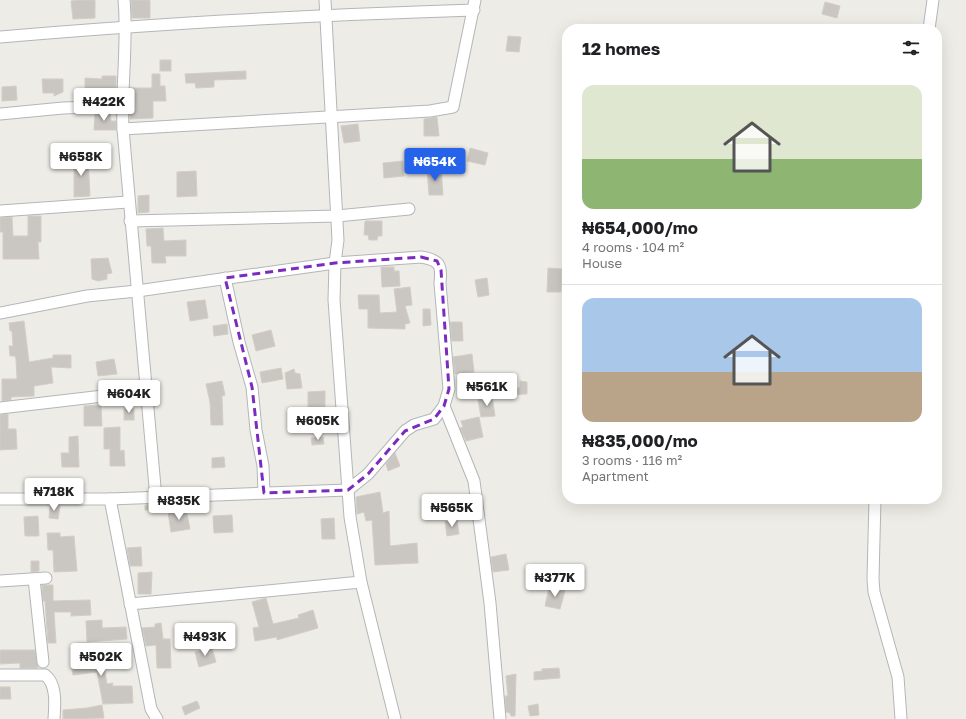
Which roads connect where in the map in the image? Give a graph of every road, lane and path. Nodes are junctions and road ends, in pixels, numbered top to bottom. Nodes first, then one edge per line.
1 (124, 0) edge
2 (325, 0) edge
3 (933, 0) edge
4 (475, 5) edge
5 (326, 15) junction
6 (930, 24) edge
7 (127, 27) junction
8 (0, 37) edge
9 (122, 106) junction
10 (0, 114) edge
11 (332, 117) junction
12 (123, 129) junction
13 (128, 202) junction
14 (409, 209) dead end
15 (0, 211) edge
16 (337, 216) junction
17 (130, 221) junction
18 (335, 263) junction
19 (225, 278) junction
20 (137, 291) junction
21 (0, 313) edge
22 (146, 392) junction
23 (444, 406) junction
24 (0, 408) edge
25 (348, 490) junction
26 (264, 493) junction
27 (156, 498) junction
28 (0, 499) edge
29 (110, 499) junction
30 (875, 504) edge
31 (46, 578) dead end
32 (34, 579) junction
33 (0, 580) edge
34 (362, 582) junction
35 (130, 604) junction
36 (43, 662) dead end
37 (0, 675) edge
38 (54, 719) edge
39 (157, 719) edge
40 (395, 719) edge
41 (500, 719) edge
42 (901, 719) edge

1 - 7 street
2 - 5 street
3 - 6 street
4 - 5 street
4 - 11 street
5 - 7 street
5 - 11 street
7 - 8 street
7 - 9 street
9 - 10 street
9 - 12 street
11 - 12 street
11 - 16 street
12 - 13 street
13 - 15 street
13 - 17 street
14 - 16 street
16 - 17 street
16 - 18 street
17 - 20 street
18 - 19 street
18 - 23 street
18 - 25 street
19 - 20 street
19 - 26 street
20 - 21 street
20 - 22 street
22 - 24 street
22 - 27 street
23 - 25 street
23 - 41 street
25 - 26 street
25 - 34 street
26 - 27 street
27 - 29 street
28 - 29 street
29 - 35 street
30 - 42 street
31 - 32 street
32 - 33 street
32 - 36 street
34 - 35 street
34 - 40 street
35 - 39 street
37 - 38 street

